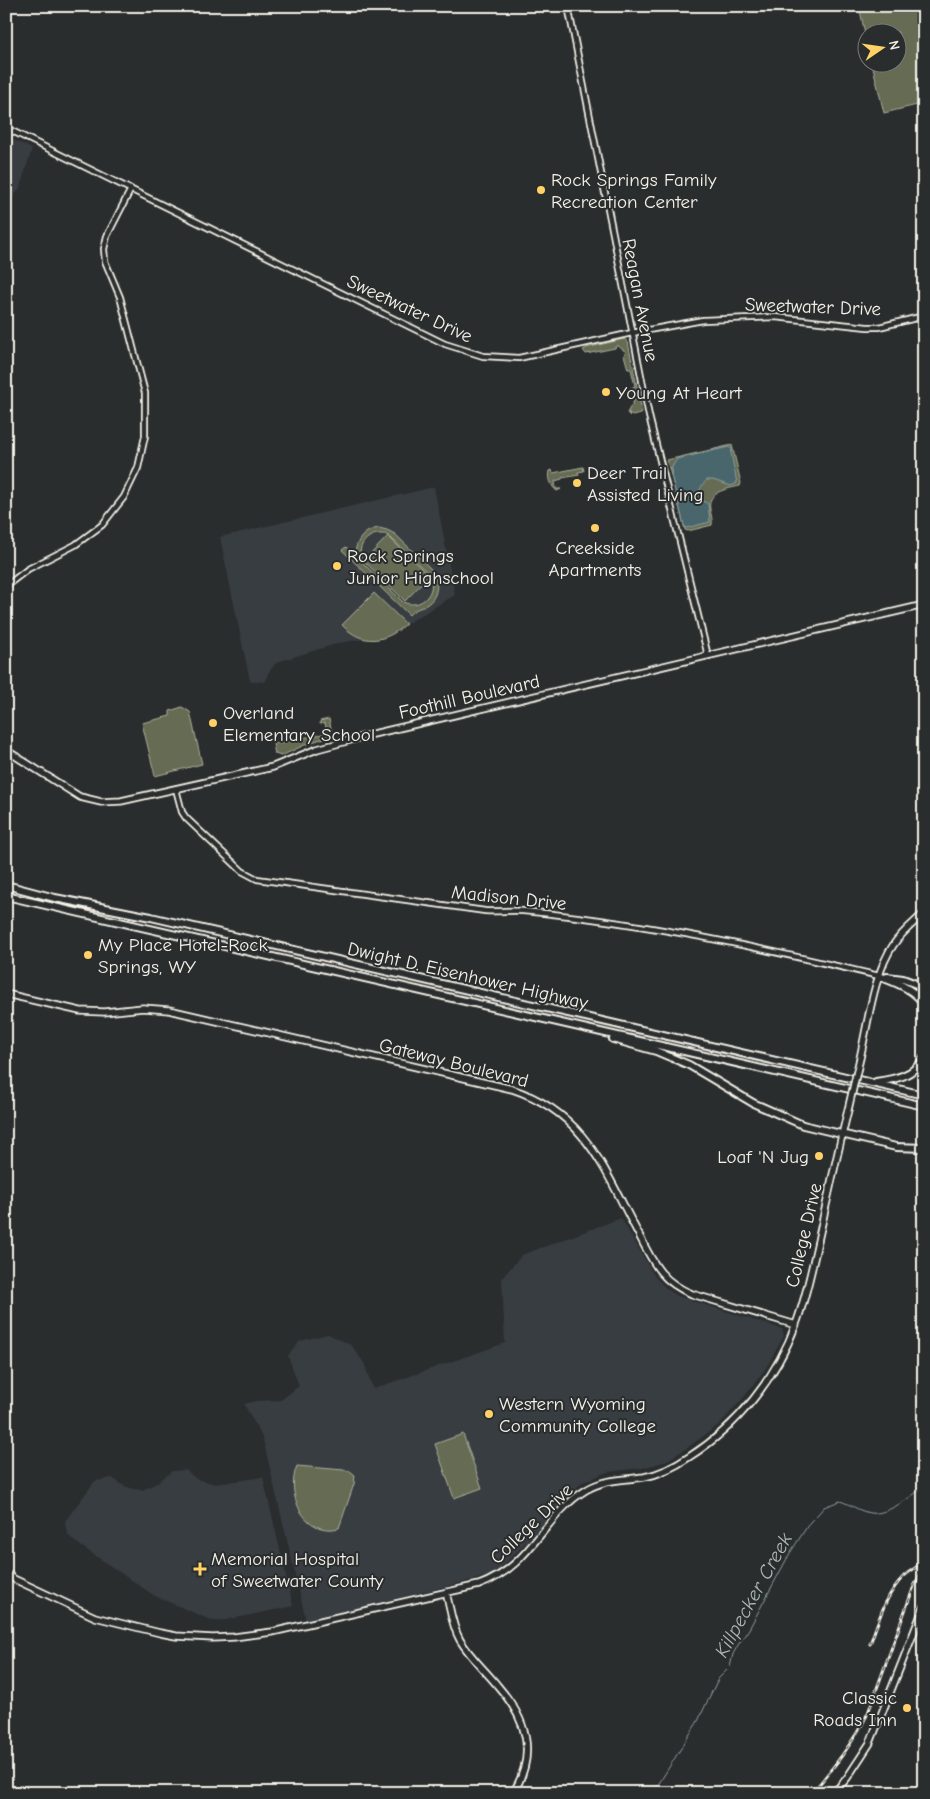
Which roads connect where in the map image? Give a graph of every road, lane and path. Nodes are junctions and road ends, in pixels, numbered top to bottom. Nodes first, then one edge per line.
1 (568, 6) edge
2 (6, 128) edge
3 (131, 189) junction
4 (924, 316) edge
5 (632, 333) junction
6 (6, 586) edge
7 (924, 605) edge
8 (708, 656) junction
9 (6, 750) edge
10 (176, 789) junction
11 (6, 885) edge
12 (6, 896) edge
13 (924, 913) edge
14 (879, 976) junction
15 (924, 987) edge
16 (6, 994) edge
17 (924, 1004) edge
18 (547, 1019) junction
19 (924, 1058) edge
20 (870, 1082) junction
21 (924, 1095) edge
22 (924, 1106) edge
23 (842, 1134) junction
24 (924, 1148) edge
25 (796, 1325) junction
26 (6, 1573) edge
27 (446, 1592) junction
28 (924, 1607) edge
29 (513, 1793) edge
30 (834, 1793) edge

1 - 5 street, Reagan Avenue
2 - 3 street, Sweetwater Drive
3 - 5 street, Sweetwater Drive
3 - 6 street
4 - 5 street, Sweetwater Drive
5 - 8 street, Reagan Avenue
7 - 8 main road, Foothill Boulevard
8 - 10 main road, Foothill Boulevard
9 - 10 main road, Foothill Boulevard
10 - 14 street, Madison Drive
11 - 20 highway, Dwight D. Eisenhower Highway
12 - 18 highway, Dwight D. Eisenhower Highway
13 - 14 main road, College Drive
14 - 15 highway
14 - 17 highway
14 - 23 main road, College Drive, bridge
16 - 25 main road, Gateway Boulevard
18 - 22 highway, Dwight D. Eisenhower Highway
18 - 23 highway
19 - 20 highway
20 - 21 highway, Dwight D. Eisenhower Highway
23 - 24 highway
23 - 25 main road, College Drive
25 - 27 main road, College Drive
26 - 27 main road, College Drive
27 - 29 main road
28 - 30 main road

